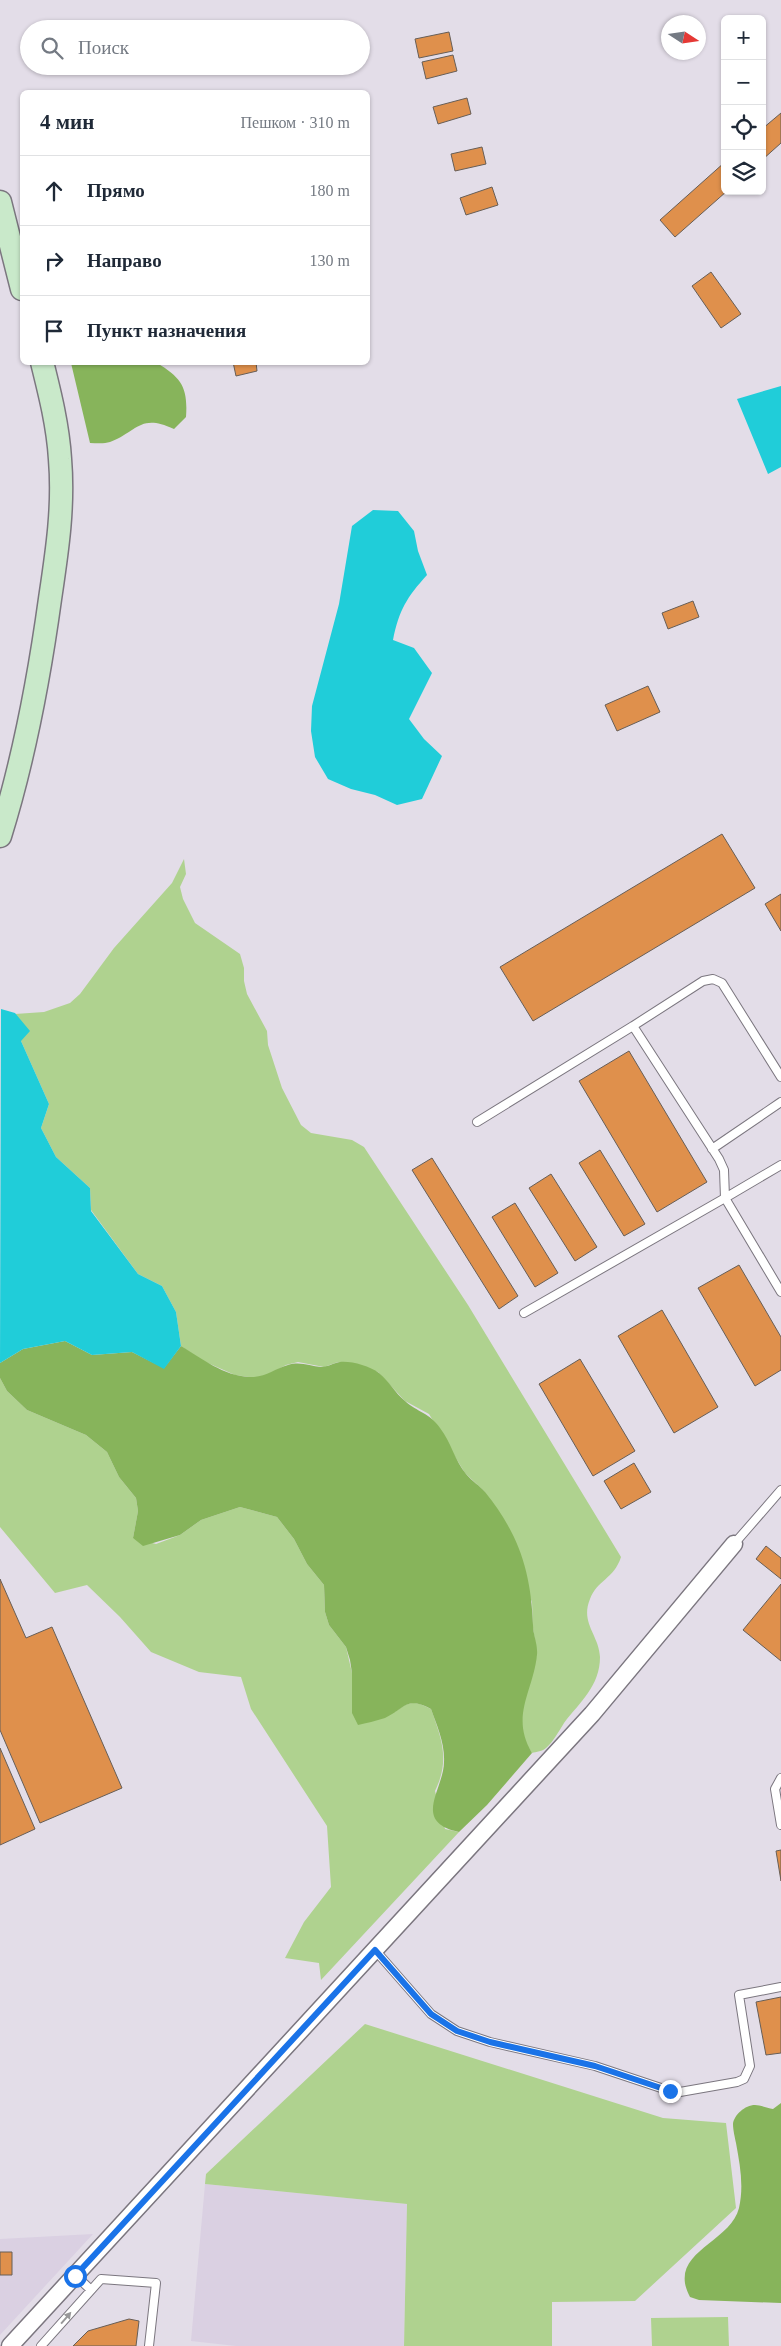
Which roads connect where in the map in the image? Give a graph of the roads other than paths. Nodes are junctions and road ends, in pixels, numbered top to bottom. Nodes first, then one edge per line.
1 (0, 202) edge
2 (20, 281) edge
3 (43, 365) edge
4 (0, 836) edge
5 (633, 1026) junction
6 (781, 1077) edge
7 (781, 1102) edge
8 (477, 1122) dead end
9 (712, 1149) junction
10 (781, 1165) edge
11 (725, 1198) junction
12 (781, 1292) edge
13 (524, 1313) dead end
14 (781, 1490) edge
15 (734, 1544) joint
16 (781, 1778) edge
17 (781, 1825) edge
18 (375, 1950) junction
19 (781, 1987) edge
20 (75, 2276) junction
21 (91, 2290) junction
22 (10, 2346) edge
23 (41, 2346) edge
24 (149, 2346) edge

1 - 2 street
3 - 4 street
5 - 6 lane
5 - 8 lane
5 - 9 lane
7 - 9 lane
9 - 11 lane
10 - 11 lane
11 - 12 lane
11 - 13 lane
14 - 15 lane
15 - 18 street
16 - 17 lane
18 - 19 lane
18 - 20 street
20 - 21 lane
20 - 22 street
23 -> 21 lane
21 - 24 lane

